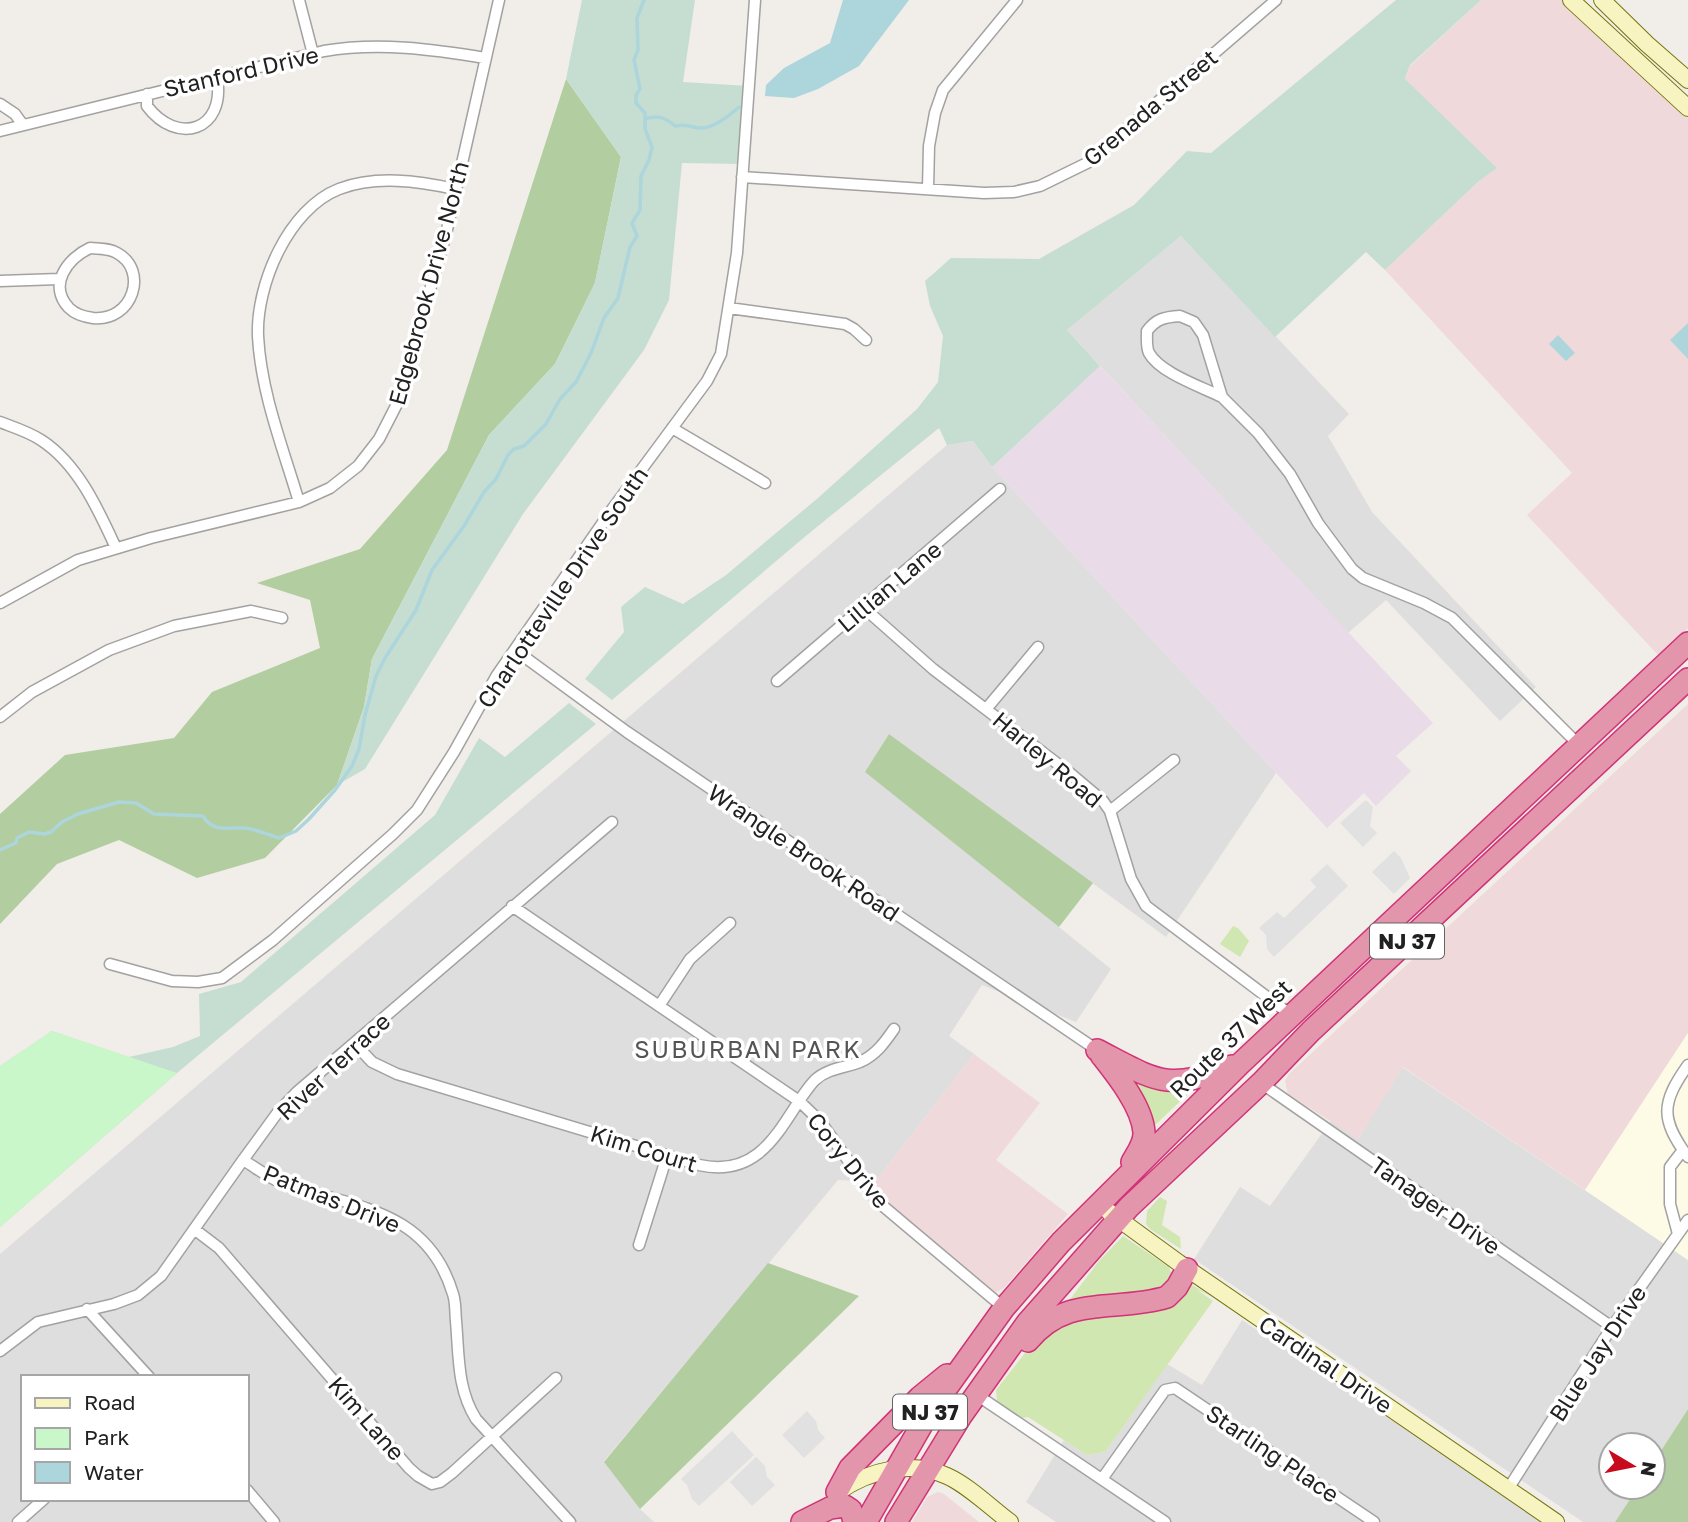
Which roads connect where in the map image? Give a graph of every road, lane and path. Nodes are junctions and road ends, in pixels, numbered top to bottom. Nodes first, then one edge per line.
1 (299, 0) edge
2 (499, 0) edge
3 (755, 0) edge
4 (1017, 0) edge
5 (1276, 0) edge
6 (1602, 0) edge
7 (1575, 1) edge
8 (313, 54) junction
9 (485, 58) junction
10 (217, 78) junction
11 (1688, 80) edge
12 (147, 94) junction
13 (0, 104) edge
14 (1688, 108) edge
15 (23, 125) junction
16 (0, 131) edge
17 (742, 177) junction
18 (456, 189) junction
19 (928, 189) junction
20 (59, 279) junction
21 (0, 281) edge
22 (729, 308) junction
23 (866, 340) dead end
24 (1222, 397) junction
25 (0, 422) edge
26 (672, 428) junction
27 (765, 483) dead end
28 (1000, 489) dead end
29 (299, 502) junction
30 (116, 548) junction
31 (0, 603) edge
32 (864, 608) junction
33 (282, 618) dead end
34 (1688, 643) edge
35 (1038, 647) dead end
36 (515, 650) junction
37 (1688, 679) edge
38 (777, 681) dead end
39 (987, 708) junction
40 (0, 717) edge
41 (1579, 745) junction
42 (1174, 760) dead end
43 (1110, 811) junction
44 (612, 822) dead end
45 (512, 906) junction
46 (730, 923) dead end
47 (110, 964) dead end
48 (659, 1006) junction
49 (1291, 1015) junction
50 (894, 1029) dead end
51 (355, 1044) junction
52 (1097, 1050) junction
53 (1241, 1063) junction
54 (1688, 1065) edge
55 (1261, 1083) junction
56 (799, 1101) junction
57 (1685, 1153) edge
58 (667, 1156) junction
59 (243, 1160) junction
60 (1125, 1177) junction
61 (1098, 1203) junction
62 (1118, 1219) junction
63 (1688, 1220) edge
64 (194, 1229) junction
65 (1678, 1234) junction
66 (639, 1244) dead end
67 (1187, 1269) junction
68 (1004, 1308) junction
69 (87, 1309) junction
70 (1612, 1327) junction
71 (0, 1351) edge
72 (968, 1358) junction
73 (147, 1375) edge
74 (556, 1378) dead end
75 (979, 1391) junction
76 (492, 1436) junction
77 (897, 1468) junction
78 (926, 1470) junction
79 (1102, 1479) junction
80 (1508, 1489) junction
81 (248, 1491) edge
82 (837, 1492) junction
83 (42, 1501) edge
84 (18, 1522) edge
85 (274, 1522) edge
86 (570, 1522) edge
87 (801, 1522) edge
88 (854, 1522) edge
89 (866, 1522) edge
90 (896, 1522) edge
91 (1010, 1522) edge
92 (1165, 1522) edge
93 (1374, 1522) edge
94 (1556, 1522) edge

1 - 8 street
2 - 9 street, Edgebrook Drive North
3 - 17 street, Charlotteville Drive South
4 - 19 street
5 - 19 street, Grenada Street
6 - 11 street
7 - 14 street
8 - 9 street, Stanford Drive
8 - 10 street, Stanford Drive
9 - 18 street, Edgebrook Drive North
10 - 12 street, Stanford Drive
10 - 12 street
12 - 15 street, Stanford Drive
13 - 15 street
15 - 16 street, Stanford Drive
17 - 19 street, Grenada Street
17 - 22 street, Charlotteville Drive South
18 - 29 street, Edgebrook Drive North
18 - 29 street
20 - 20 street
20 - 21 street
22 - 23 street
22 - 26 street, Charlotteville Drive South
24 - 24 street
24 - 41 street
25 - 30 street
26 - 27 street
26 - 36 street, Charlotteville Drive South
28 - 32 street, Lillian Lane
29 - 30 street, Edgebrook Drive North
30 - 31 street, Edgebrook Drive North
32 - 38 street, Lillian Lane
32 - 39 street, Harley Road
33 - 40 street
34 - 41 highway, Route 37 West / NJ 37
35 - 39 street
36 - 47 street, Charlotteville Drive South
36 - 52 street, Wrangle Brook Road
37 - 55 highway, NJ 37
39 - 43 street, Harley Road
41 - 49 highway, Route 37 West / NJ 37
42 - 43 street
43 - 49 street, Harley Road
44 - 45 street, River Terrace
45 - 48 street, Cory Drive
45 - 51 street, River Terrace
46 - 48 street
48 - 56 street, Cory Drive
49 - 53 highway, Route 37 West / NJ 37
50 - 56 street, Kim Court
51 - 58 street, Kim Court
51 - 59 street, River Terrace
52 - 53 highway
52 - 60 highway
53 - 60 highway, Route 37 West / NJ 37
54 - 57 street
55 - 62 highway, NJ 37
55 - 70 street, Tanager Drive
56 - 58 street, Kim Court
56 - 68 street, Cory Drive
57 - 65 street
58 - 66 street
59 - 64 street, River Terrace
59 - 76 street, Patmas Drive
60 - 61 highway, Route 37 West / NJ 37
61 - 62 street, Cardinal Drive
61 - 68 highway, Route 37 West / NJ 37
62 - 67 street, Cardinal Drive
62 - 75 highway, NJ 37
63 - 65 street, Blue Jay Drive
64 - 69 street, River Terrace
64 - 76 street, Kim Lane
65 - 70 street, Blue Jay Drive
67 - 75 highway
67 - 80 street, Cardinal Drive
68 - 72 highway, Route 37 West / NJ 37
69 - 71 street, River Terrace
69 - 73 street
70 - 80 street, Blue Jay Drive
72 - 77 highway, Route 37 West / NJ 37
72 - 82 highway
74 - 76 street, Kim Lane
75 - 78 highway, NJ 37
75 - 79 street
76 - 86 street, Patmas Drive
77 - 78 street
77 - 82 street
77 - 89 highway, Route 37 West / NJ 37
78 - 90 highway, NJ 37
78 - 91 street
79 - 92 street
79 - 93 street, Starling Place
80 - 94 street, Cardinal Drive
81 - 85 street
82 - 87 street
83 - 84 street
87 - 88 highway

